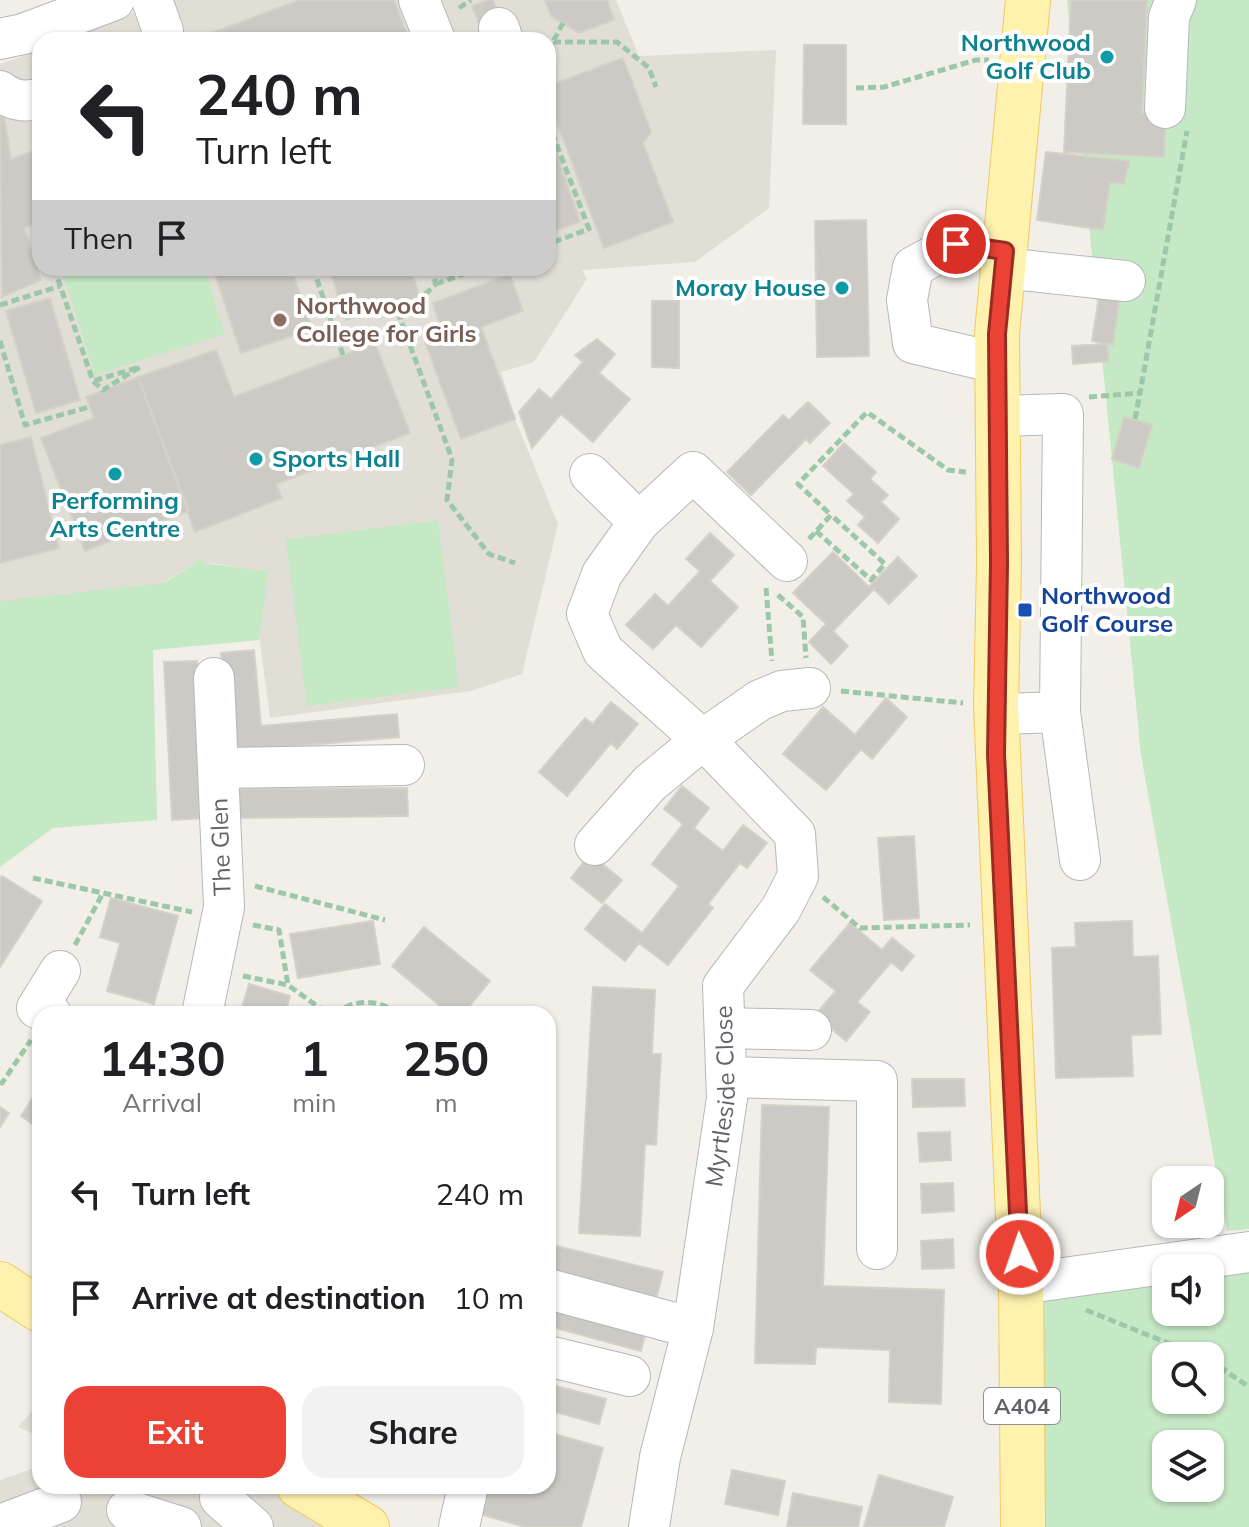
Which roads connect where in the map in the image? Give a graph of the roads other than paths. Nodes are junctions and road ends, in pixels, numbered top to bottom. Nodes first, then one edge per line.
1 (419, 0) edge
2 (1028, 0) edge
3 (1176, 0) edge
4 (102, 12) edge
5 (446, 24) edge
6 (0, 39) edge
7 (0, 91) edge
8 (32, 101) edge
9 (1165, 108) dead end
10 (1004, 259) junction
11 (1125, 281) dead end
12 (997, 363) junction
13 (998, 416) junction
14 (590, 474) dead end
15 (639, 522) junction
16 (787, 561) road end
17 (214, 678) dead end
18 (792, 691) road end
19 (996, 710) junction
20 (1060, 712) junction
21 (701, 741) junction
22 (404, 765) dead end
23 (218, 768) junction
24 (595, 845) dead end
25 (1080, 860) dead end
26 (60, 971) road end
27 (38, 1006) edge
28 (204, 1006) edge
29 (726, 1028) junction
30 (811, 1030) dead end
31 (727, 1077) junction
32 (877, 1249) dead end
33 (1249, 1252) edge
34 (1021, 1284) junction
35 (556, 1291) edge
36 (693, 1328) junction
37 (556, 1358) edge
38 (630, 1376) dead end
39 (312, 1494) edge
40 (466, 1494) edge
41 (127, 1508) edge
42 (181, 1527) edge
43 (367, 1527) edge
44 (459, 1527) edge
45 (649, 1527) edge
46 (1023, 1527) edge

1 - 5 street
2 - 10 main road, A404
3 - 9 street
4 - 6 street
7 - 8 street
10 - 11 street
10 - 12 main road, A404
10 - 12 street
12 - 13 main road, A404
13 - 19 main road, A404
13 - 20 street
14 - 15 street
15 - 16 street
15 - 21 street
17 - 23 street, The Glen
18 - 21 street
19 - 20 street
19 - 34 main road, A404
20 - 25 street
21 - 24 street
21 - 29 street, Myrtleside Close
22 - 23 street
23 - 28 street, The Glen
26 - 27 street
29 - 30 street
29 - 31 street, Myrtleside Close
31 - 32 street
31 - 36 street, Myrtleside Close
33 - 34 street
34 - 46 main road, A404
35 - 36 street
36 - 45 street, Myrtleside Close
37 - 38 street
39 - 43 main road
40 - 44 street
41 - 42 street

